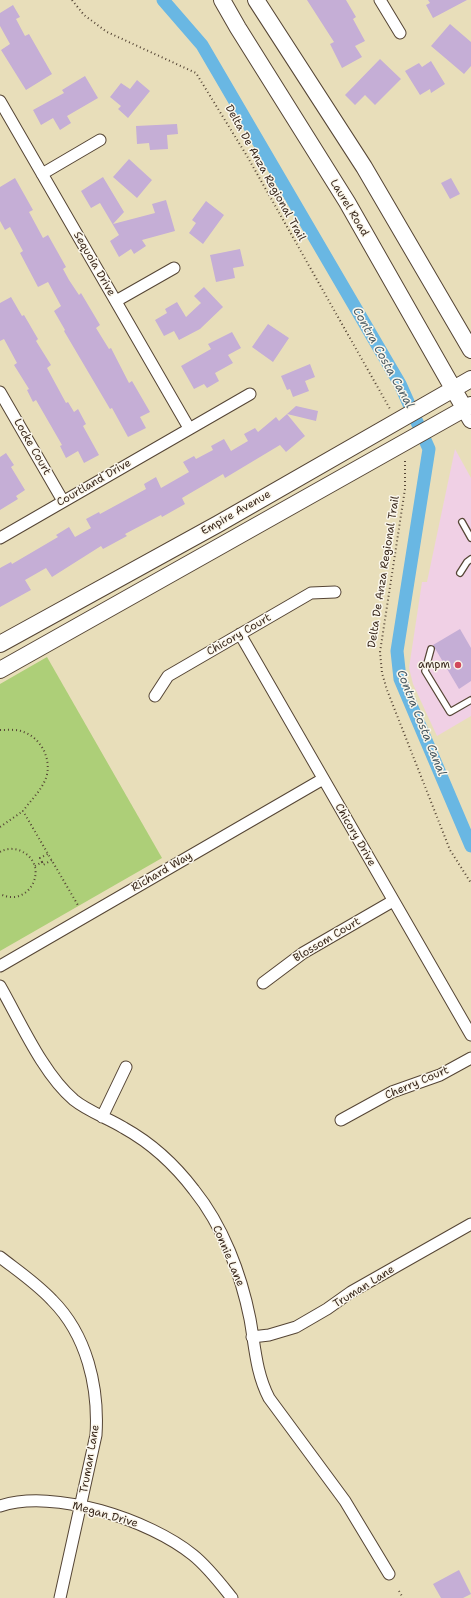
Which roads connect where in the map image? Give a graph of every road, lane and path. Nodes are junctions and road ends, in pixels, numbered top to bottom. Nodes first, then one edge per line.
1 (72, 0) edge
2 (222, 0) edge
3 (256, 0) edge
4 (380, 0) edge
5 (400, 33) dead end
6 (0, 101) edge
7 (100, 140) dead end
8 (42, 174) junction
9 (174, 268) dead end
10 (116, 301) junction
11 (471, 350) edge
12 (471, 379) edge
13 (453, 389) junction
14 (0, 392) edge
15 (250, 394) dead end
16 (469, 411) edge
17 (395, 414) junction
18 (189, 428) junction
19 (405, 461) dead end
20 (63, 501) junction
21 (462, 522) dead end
22 (0, 538) edge
23 (471, 538) edge
24 (471, 559) edge
25 (460, 573) dead end
26 (334, 592) dead end
27 (240, 634) junction
28 (0, 644) edge
29 (431, 649) dead end
30 (0, 670) edge
31 (155, 696) dead end
32 (471, 700) edge
33 (0, 730) edge
34 (323, 779) junction
35 (23, 811) junction
36 (0, 827) edge
37 (0, 852) edge
38 (48, 854) junction
39 (52, 860) junction
40 (42, 862) junction
41 (35, 866) junction
42 (471, 883) edge
43 (0, 894) edge
44 (393, 901) junction
45 (79, 907) dead end
46 (0, 966) edge
47 (263, 983) dead end
48 (0, 986) edge
49 (471, 1035) edge
50 (471, 1058) edge
51 (126, 1067) dead end
52 (102, 1117) junction
53 (341, 1120) dead end
54 (471, 1224) edge
55 (0, 1257) edge
56 (252, 1337) junction
57 (0, 1506) edge
58 (81, 1507) junction
59 (389, 1574) dead end
60 (399, 1591) dead end
61 (60, 1598) edge
62 (232, 1598) edge
63 (403, 1598) edge

1 - 17 path, Delta De Anza Regional Trail
2 - 13 main road, Laurel Road
3 - 11 main road
4 - 5 street
6 - 8 street, Sequoia Drive
7 - 8 street
8 - 10 street, Sequoia Drive
9 - 10 street
10 - 18 street, Sequoia Drive
12 - 13 main road, Empire Avenue
13 - 16 main road, Laurel Road
13 - 17 main road, Empire Avenue
14 - 20 street, Locke Court
15 - 18 street, Courtland Drive
16 - 30 main road, Empire Avenue
17 - 28 main road, Empire Avenue
18 - 20 street, Courtland Drive
19 - 42 path, Delta De Anza Regional Trail
20 - 22 street, Courtland Drive
21 - 23 lane
24 - 25 lane
26 - 27 street, Chicory Court
27 - 31 street, Chicory Court
27 - 34 street, Chicory Drive
29 - 32 lane
33 - 35 path
34 - 44 street, Chicory Drive
34 - 46 street, Richard Way
35 - 36 path
35 - 38 path
37 - 41 path
38 - 39 path
38 - 40 path
39 - 40 path
39 - 45 path
40 - 41 path
41 - 43 path
44 - 47 street, Blossom Court
44 - 49 street, Chicory Drive
48 - 52 street, Connie Lane
50 - 53 street, Cherry Court
51 - 52 street
52 - 56 street, Connie Lane
54 - 56 street, Truman Lane
55 - 58 street, Truman Lane
56 - 59 street, Connie Lane
57 - 58 street, Megan Drive
58 - 61 street, Truman Lane
58 - 62 street, Megan Drive
60 - 63 path

